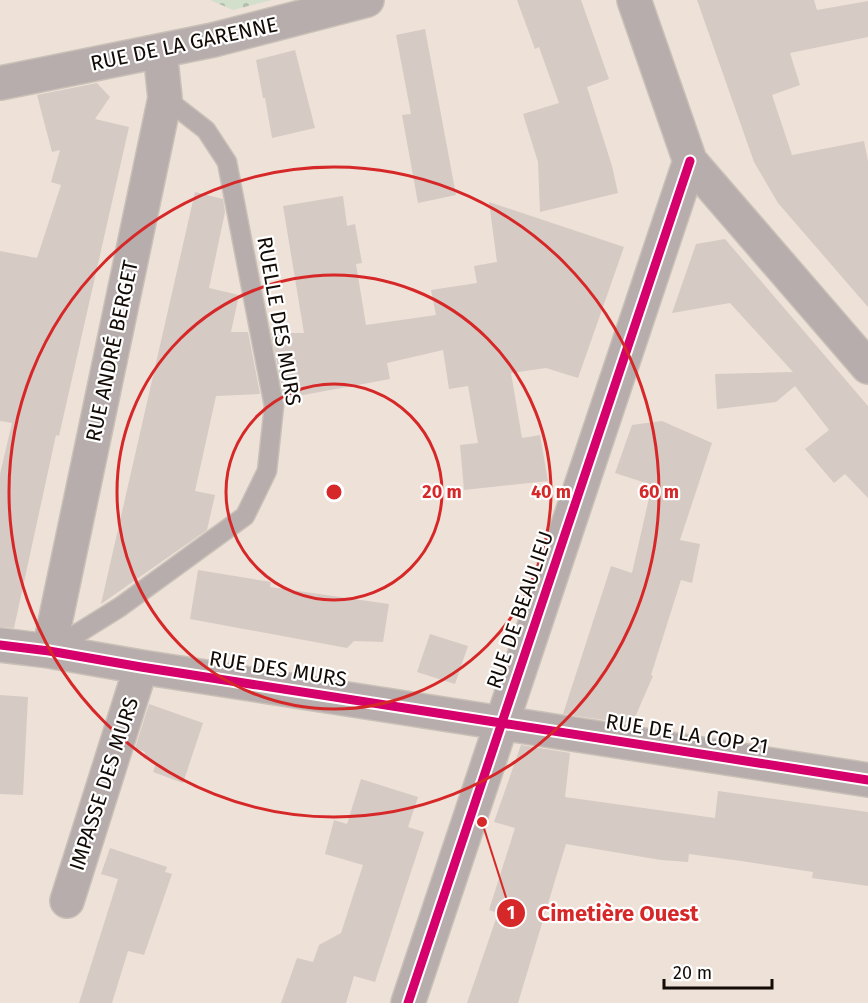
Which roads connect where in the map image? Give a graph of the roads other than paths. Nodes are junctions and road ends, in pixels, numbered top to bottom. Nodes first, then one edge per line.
1 (367, 0) edge
2 (634, 0) edge
3 (160, 51) junction
4 (0, 83) edge
5 (165, 98) junction
6 (690, 160) junction
7 (868, 367) edge
8 (0, 645) edge
9 (49, 651) junction
10 (141, 667) junction
11 (501, 723) junction
12 (868, 780) edge
13 (67, 901) dead end
14 (408, 1003) edge

1 - 3 street, RUE DE LA GARENNE
2 - 6 street
3 - 4 street, RUE DE LA GARENNE
3 - 5 street, RUE ANDRÉ BERGET
5 - 9 street, RUE ANDRÉ BERGET
5 - 9 lane, RUELLE DES MURS
6 - 7 street
6 - 11 street, RUE DE BEAULIEU
8 - 9 street, RUE DES MURS
9 - 10 street, RUE DES MURS
10 - 11 street, RUE DES MURS
10 - 13 street, IMPASSE DES MURS
11 - 12 street, RUE DE LA COP 21
11 - 14 street, RUE DE BEAULIEU

